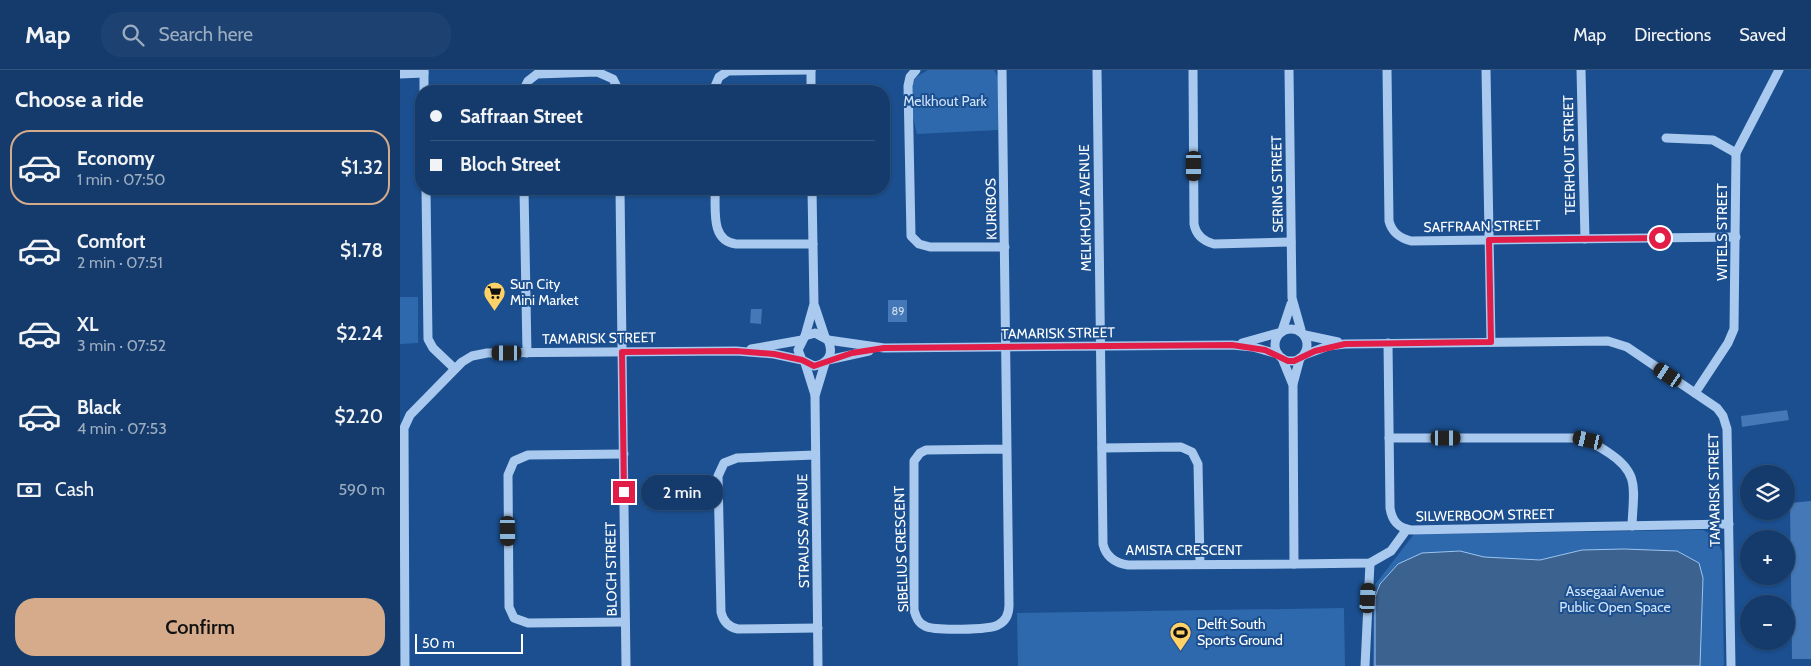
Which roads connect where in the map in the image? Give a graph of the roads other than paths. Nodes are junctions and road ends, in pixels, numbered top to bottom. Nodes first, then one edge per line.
1 (811, 70) edge
2 (916, 70) edge
3 (1002, 70) edge
4 (1097, 70) edge
5 (1193, 70) edge
6 (1288, 70) edge
7 (1387, 70) edge
8 (1486, 70) edge
9 (1581, 70) edge
10 (1779, 70) edge
11 (424, 72) edge
12 (400, 74) edge
13 (424, 85) edge
14 (527, 85) edge
15 (616, 85) edge
16 (715, 85) edge
17 (811, 85) edge
18 (1666, 138) dead end
19 (1736, 153) junction
20 (426, 195) edge
21 (524, 195) edge
22 (620, 195) edge
23 (715, 195) edge
24 (812, 195) edge
25 (1736, 237) junction
26 (1585, 239) junction
27 (1489, 240) junction
28 (1291, 242) junction
29 (813, 244) junction
30 (1005, 247) junction
31 (1292, 298) junction
32 (814, 304) junction
33 (1280, 332) junction
34 (1303, 333) junction
35 (804, 338) junction
36 (827, 339) junction
37 (1491, 342) junction
38 (1388, 343) junction
39 (1345, 344) junction
40 (1232, 345) junction
41 (1100, 346) junction
42 (1006, 347) junction
43 (884, 348) junction
44 (736, 351) junction
45 (622, 352) junction
46 (526, 353) junction
47 (1280, 356) junction
48 (1302, 357) junction
49 (803, 361) junction
50 (826, 361) junction
51 (456, 368) junction
52 (1292, 385) junction
53 (1695, 393) junction
54 (815, 396) junction
55 (1389, 438) junction
56 (1102, 448) junction
57 (1007, 450) junction
58 (402, 451) edge
59 (624, 454) junction
60 (815, 455) junction
61 (1729, 524) junction
62 (1632, 526) junction
63 (1407, 529) junction
64 (1200, 564) junction
65 (1294, 564) junction
66 (1370, 564) junction
67 (626, 622) junction
68 (818, 628) junction
69 (405, 666) edge
70 (626, 666) edge
71 (818, 666) edge
72 (1365, 666) edge
73 (1731, 666) edge

1 - 16 street
1 - 17 street
2 - 30 street
3 - 30 street, KURKBOS
4 - 41 street, MELKHOUT AVENUE
5 - 28 street
6 - 28 street, SERING STREET
7 - 27 street, SAFFRAAN STREET
8 - 27 street
9 - 26 street, TEERHOUT STREET
10 - 19 street, WITELS STREET
11 - 12 street
11 - 13 street
14 - 15 street
18 - 19 street
19 - 25 street, WITELS STREET
20 - 51 street
21 - 46 street
22 - 45 street, BLOCH STREET
23 - 29 street
24 - 29 street
25 - 26 street, SAFFRAAN STREET
25 - 53 street, WITELS STREET
26 - 27 street, SAFFRAAN STREET
27 - 37 street
28 - 31 street, SERING STREET
29 - 32 street
30 - 42 street, KURKBOS
31 - 33 street, SERING STREET
31 - 34 street, SERING STREET
32 - 35 street
32 - 36 street
33 - 34 street
33 - 40 street, TAMARISK STREET
33 - 47 street
34 - 39 street, TAMARISK STREET
34 - 48 street
35 - 36 street
35 - 44 street, TAMARISK STREET
35 - 49 street
36 - 43 street, TAMARISK STREET
36 - 50 street
37 - 38 street, TAMARISK STREET
37 - 53 street, TAMARISK STREET
38 - 39 street, TAMARISK STREET
38 - 55 street, SILWERBOOM STREET
39 - 48 street, TAMARISK STREET
40 - 41 street, TAMARISK STREET
40 - 47 street, TAMARISK STREET
41 - 42 street, TAMARISK STREET
41 - 56 street, AMISTA CRESCENT
42 - 43 street, TAMARISK STREET
42 - 57 street, SIBELIUS CRESCENT
43 - 50 street, TAMARISK STREET
44 - 45 street, TAMARISK STREET
44 - 49 street, TAMARISK STREET
45 - 46 street, TAMARISK STREET
45 - 59 street, BLOCH STREET
46 - 51 street, TAMARISK STREET
47 - 48 street
47 - 52 street
48 - 52 street
49 - 50 street
49 - 54 street, STRAUSS AVENUE
50 - 54 street, STRAUSS AVENUE
51 - 58 street, TAMARISK STREET
52 - 65 street
53 - 61 street, TAMARISK STREET
54 - 60 street, STRAUSS AVENUE
55 - 62 street
55 - 63 street, SILWERBOOM STREET
56 - 64 street, AMISTA CRESCENT
56 - 64 street
57 - 57 street, SIBELIUS CRESCENT
58 - 69 street, TAMARISK STREET
59 - 67 street, BLOCH STREET
59 - 67 street
60 - 68 street, STRAUSS AVENUE
60 - 68 street
61 - 62 street, SILWERBOOM STREET
61 - 73 street, TAMARISK STREET
62 - 63 street, SILWERBOOM STREET
63 - 66 street
64 - 65 street, AMISTA CRESCENT
65 - 66 street, AMISTA CRESCENT
66 - 72 street
67 - 70 street, BLOCH STREET
68 - 71 street, STRAUSS AVENUE

